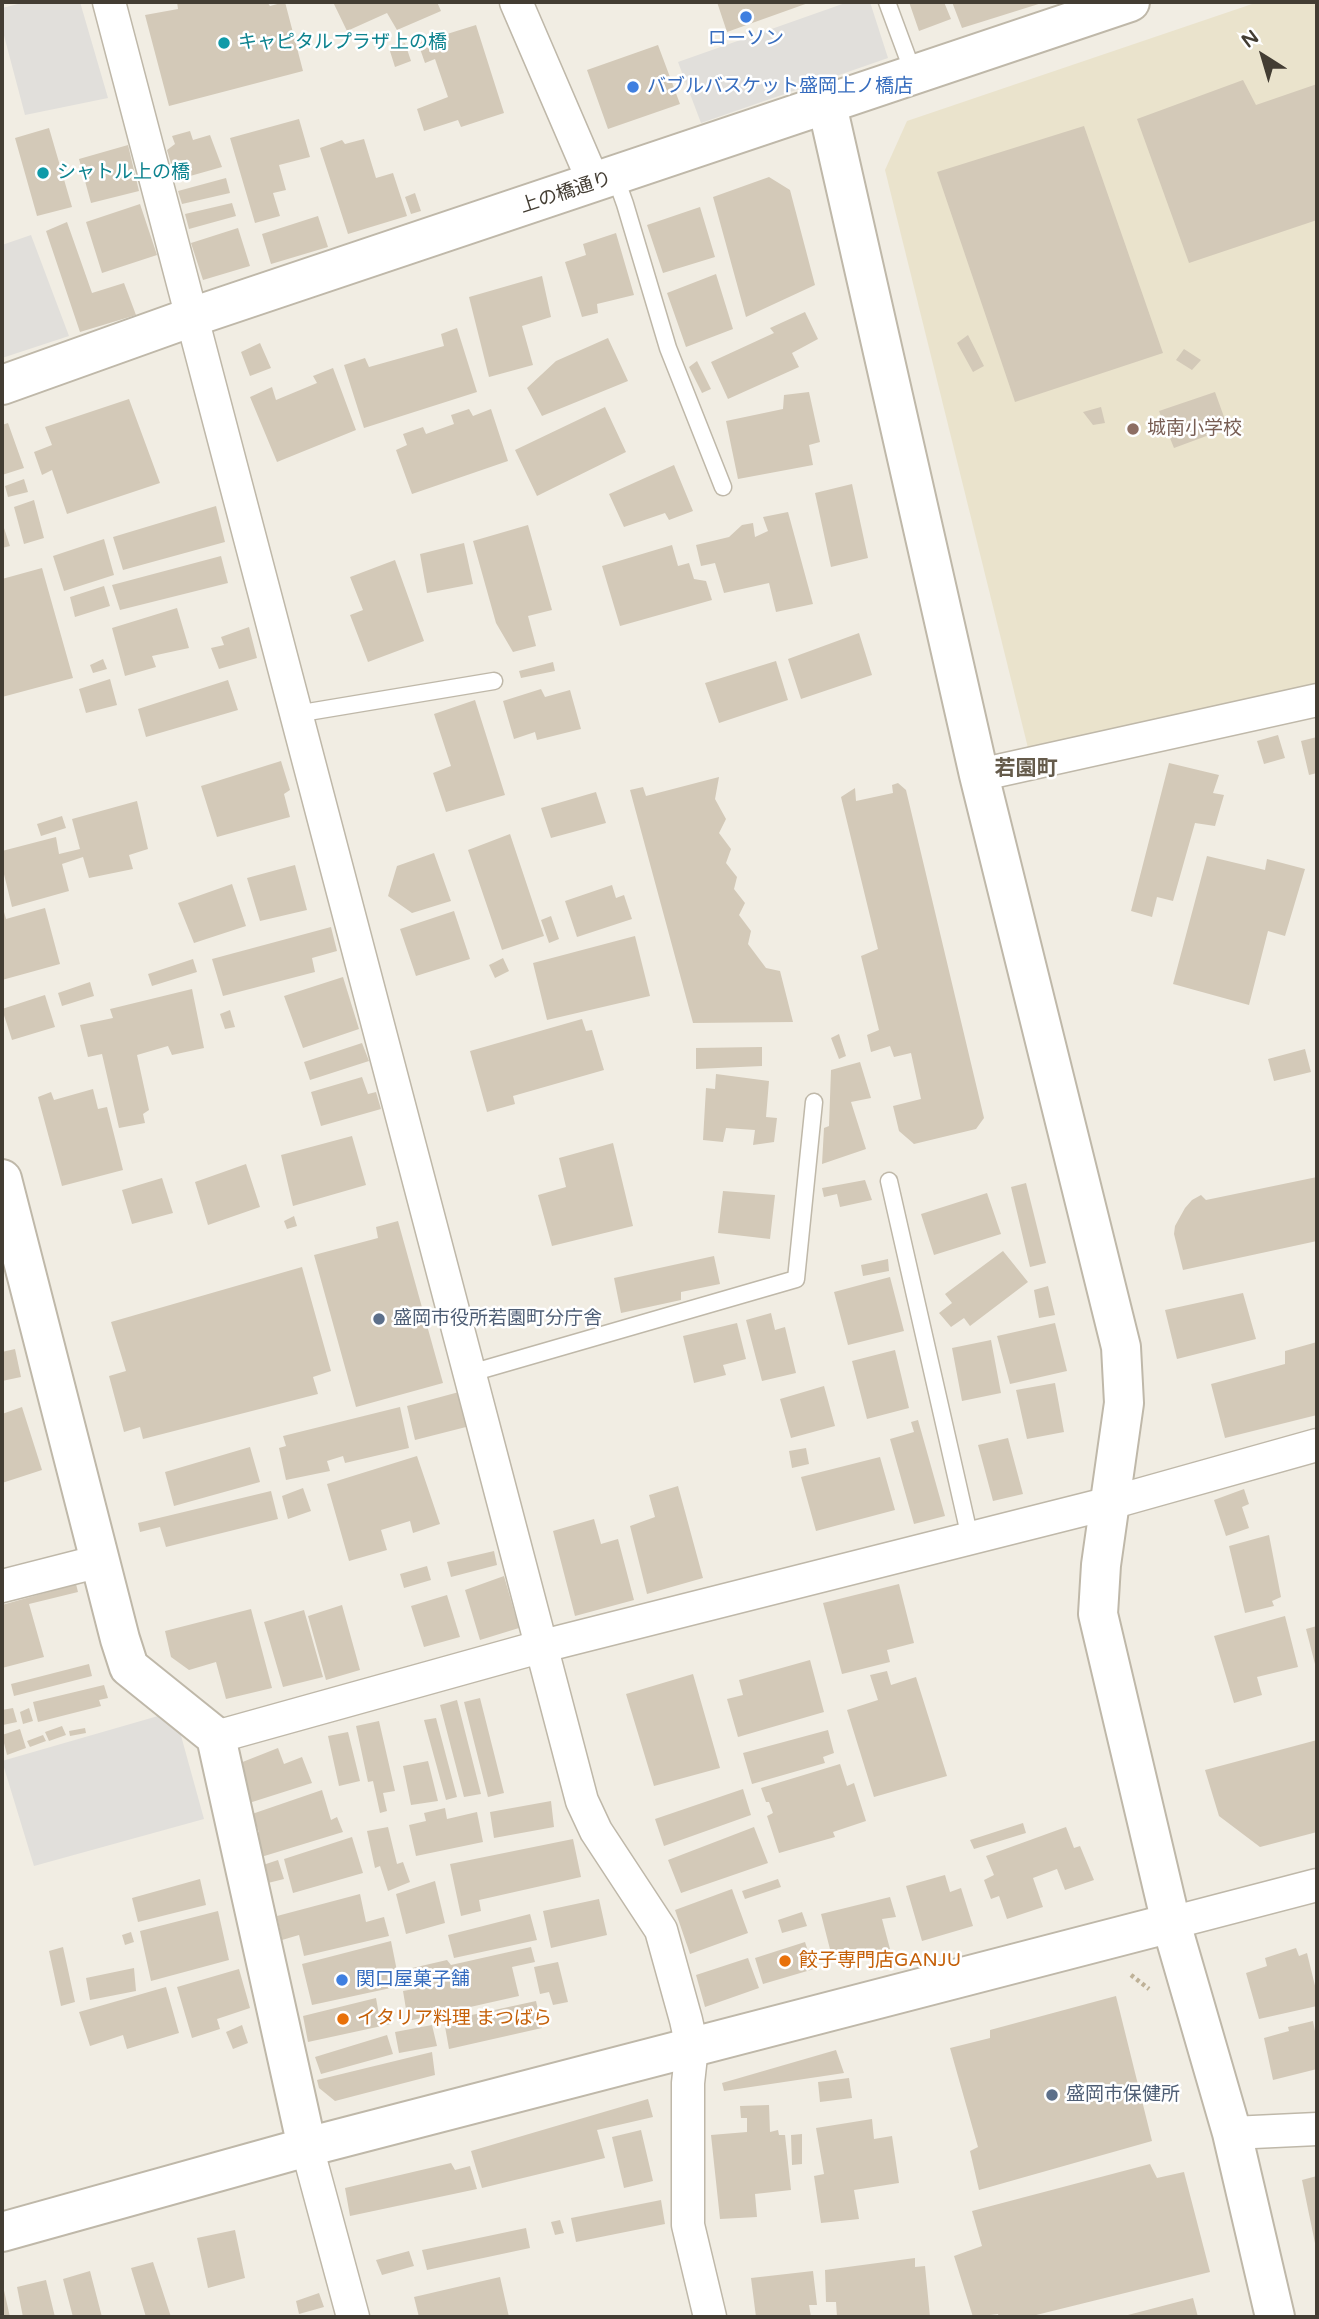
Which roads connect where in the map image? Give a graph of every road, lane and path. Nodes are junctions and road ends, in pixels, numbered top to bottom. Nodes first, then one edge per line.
1 (109, 2) edge
2 (516, 2) edge
3 (887, 2) edge
4 (1130, 2) edge
5 (914, 75) junction
6 (827, 105) junction
7 (604, 180) junction
8 (192, 317) junction
9 (2, 385) edge
10 (723, 487) dead end
11 (494, 681) dead end
12 (1317, 699) edge
13 (296, 714) junction
14 (979, 775) junction
15 (814, 1102) dead end
16 (2, 1179) edge
17 (889, 1181) dead end
18 (471, 1373) junction
19 (1317, 1445) edge
20 (1111, 1503) junction
21 (970, 1538) junction
22 (100, 1561) junction
23 (2, 1587) edge
24 (543, 1646) junction
25 (216, 1737) junction
26 (1317, 1885) edge
27 (1171, 1923) junction
28 (692, 2047) junction
29 (1317, 2129) edge
30 (1232, 2133) junction
31 (307, 2147) junction
32 (2, 2232) edge
33 (353, 2317) edge
34 (710, 2317) edge
35 (1275, 2317) edge

1 - 8 street
2 - 7 street
3 - 5 lane
4 - 5 street, 上の橋通り
5 - 6 street, 上の橋通り
6 - 7 street, 上の橋通り
6 - 14 street
7 - 8 street, 上の橋通り
7 - 10 lane
8 - 9 street, 上の橋通り
8 - 13 street
11 - 13 lane
12 - 14 street
13 - 18 street
14 - 20 street
15 - 18 lane
16 - 22 street
17 - 21 lane
18 - 24 street
19 - 20 street
20 - 21 street
20 - 27 street
21 - 24 street
22 - 23 street
22 - 25 street
24 - 25 street
24 - 28 street
25 - 31 street
26 - 27 street
27 - 28 street
27 - 30 street
28 - 31 street
28 - 34 street
29 - 30 street
30 - 35 street
31 - 32 street
31 - 33 street

